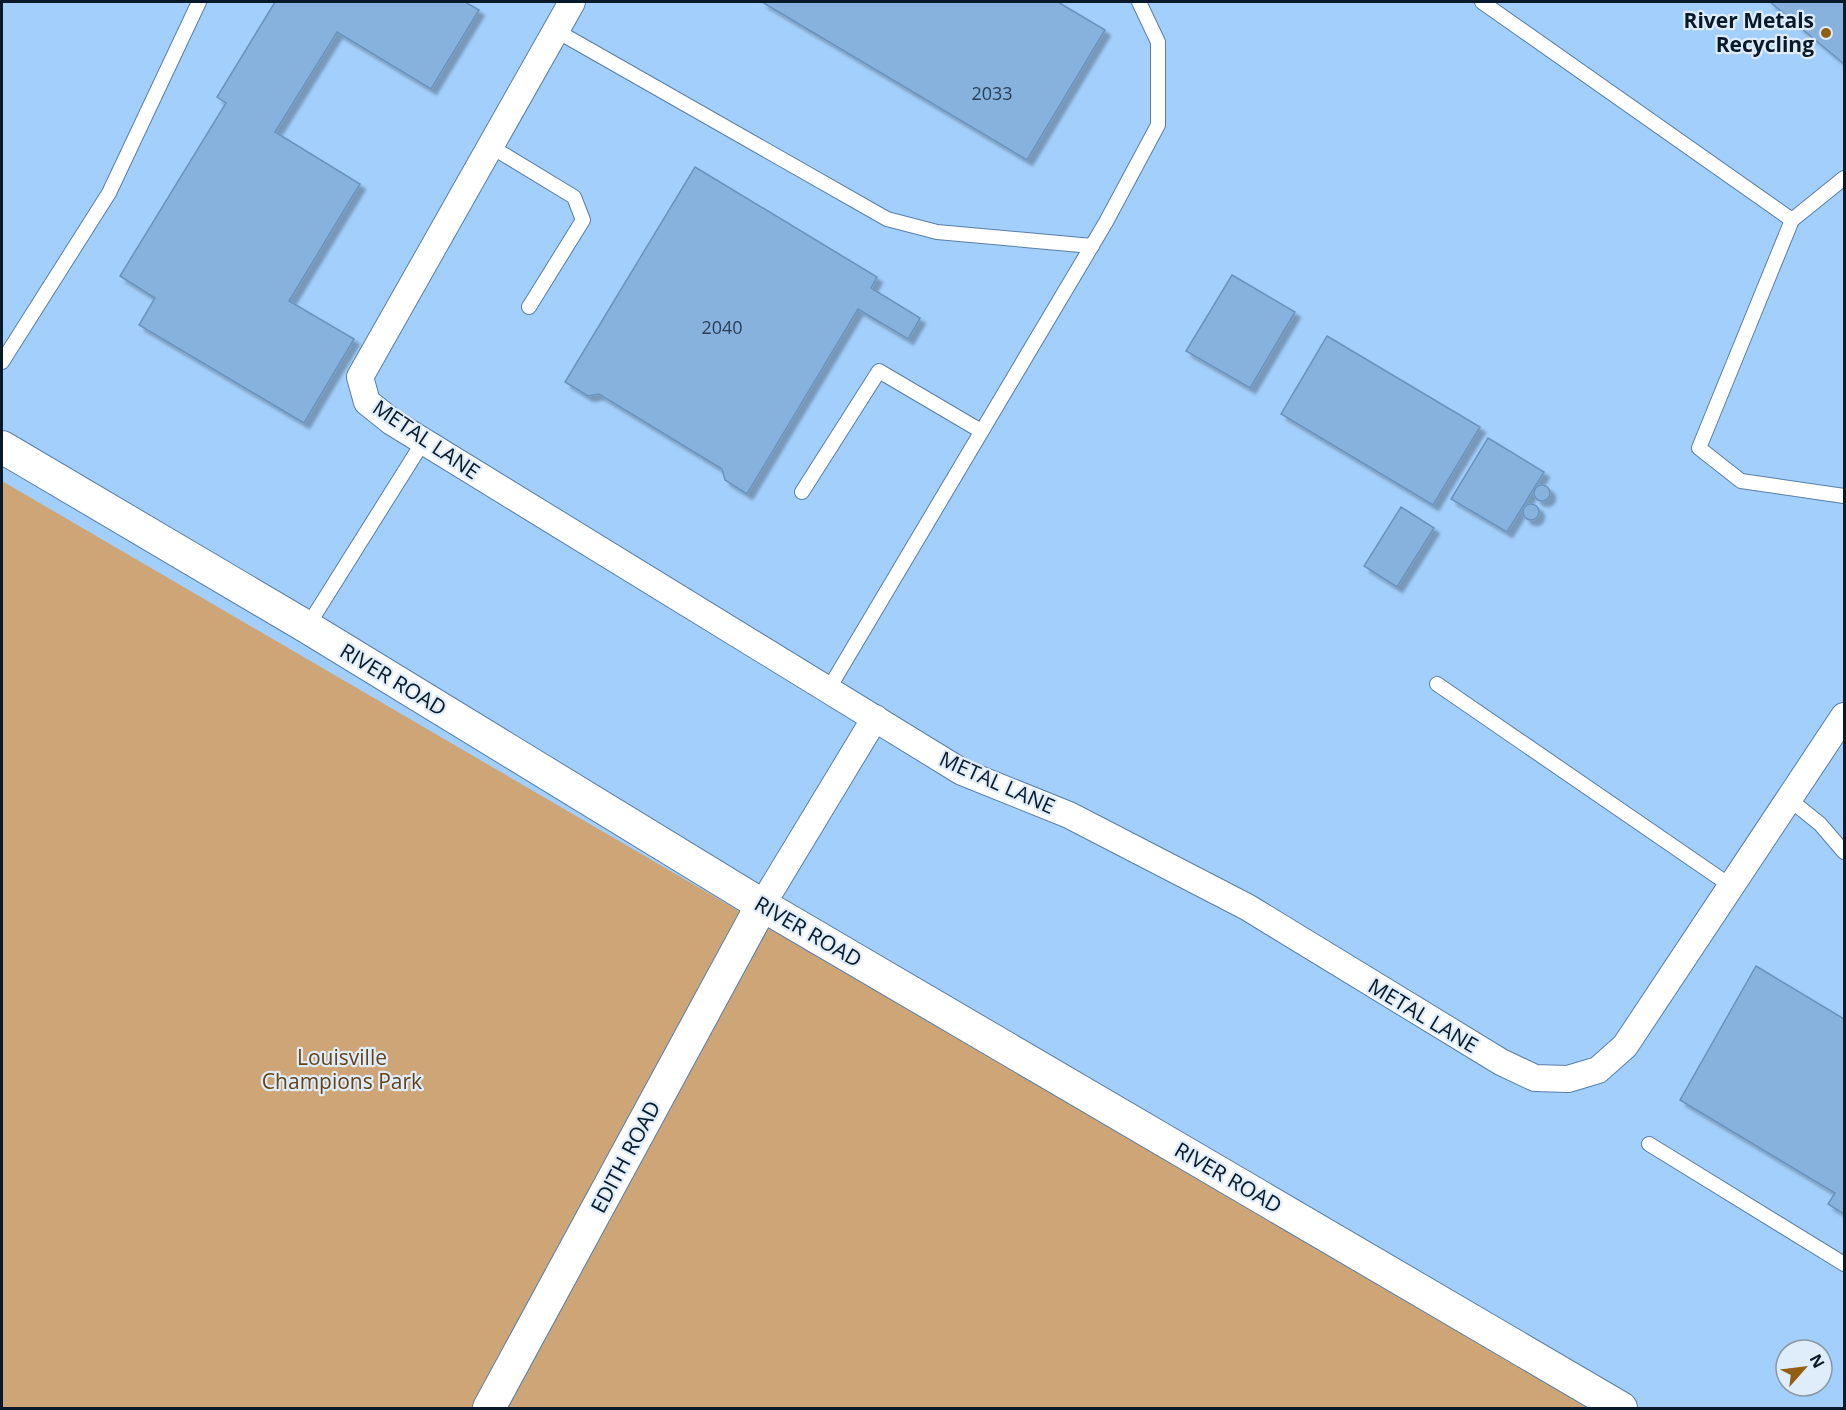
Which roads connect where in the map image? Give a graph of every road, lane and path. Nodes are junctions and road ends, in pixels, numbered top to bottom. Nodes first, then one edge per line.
1 (199, 2) edge
2 (572, 2) edge
3 (1139, 2) edge
4 (1482, 2) edge
5 (555, 30) junction
6 (490, 146) junction
7 (1845, 178) edge
8 (1792, 220) junction
9 (1092, 246) junction
10 (529, 307) dead end
11 (2, 362) edge
12 (981, 431) junction
13 (423, 441) junction
14 (2, 447) edge
15 (802, 492) dead end
16 (1845, 496) edge
17 (307, 627) junction
18 (1437, 684) dead end
19 (828, 690) junction
20 (1845, 716) edge
21 (874, 718) junction
22 (1789, 799) junction
23 (1845, 852) edge
24 (1731, 886) junction
25 (762, 905) junction
26 (1649, 1144) dead end
27 (1845, 1264) edge
28 (489, 1408) edge
29 (1621, 1408) edge

1 - 11 lane
2 - 5 street, METAL LANE
3 - 9 lane
4 - 8 lane
5 - 6 street, METAL LANE
5 - 9 lane
6 - 10 lane
6 - 13 street, METAL LANE
7 - 8 lane
8 - 16 lane
9 - 12 lane
12 - 15 lane
12 - 19 lane
13 - 17 lane
13 - 19 street, METAL LANE
14 - 17 street, RIVER ROAD
17 - 25 street, RIVER ROAD
18 - 24 lane
19 - 21 street, METAL LANE
20 - 22 street, METAL LANE
21 - 24 street, METAL LANE
21 - 25 street
22 - 23 lane
22 - 24 street, METAL LANE
25 - 28 street, EDITH ROAD
25 - 29 street, RIVER ROAD
26 - 27 lane

